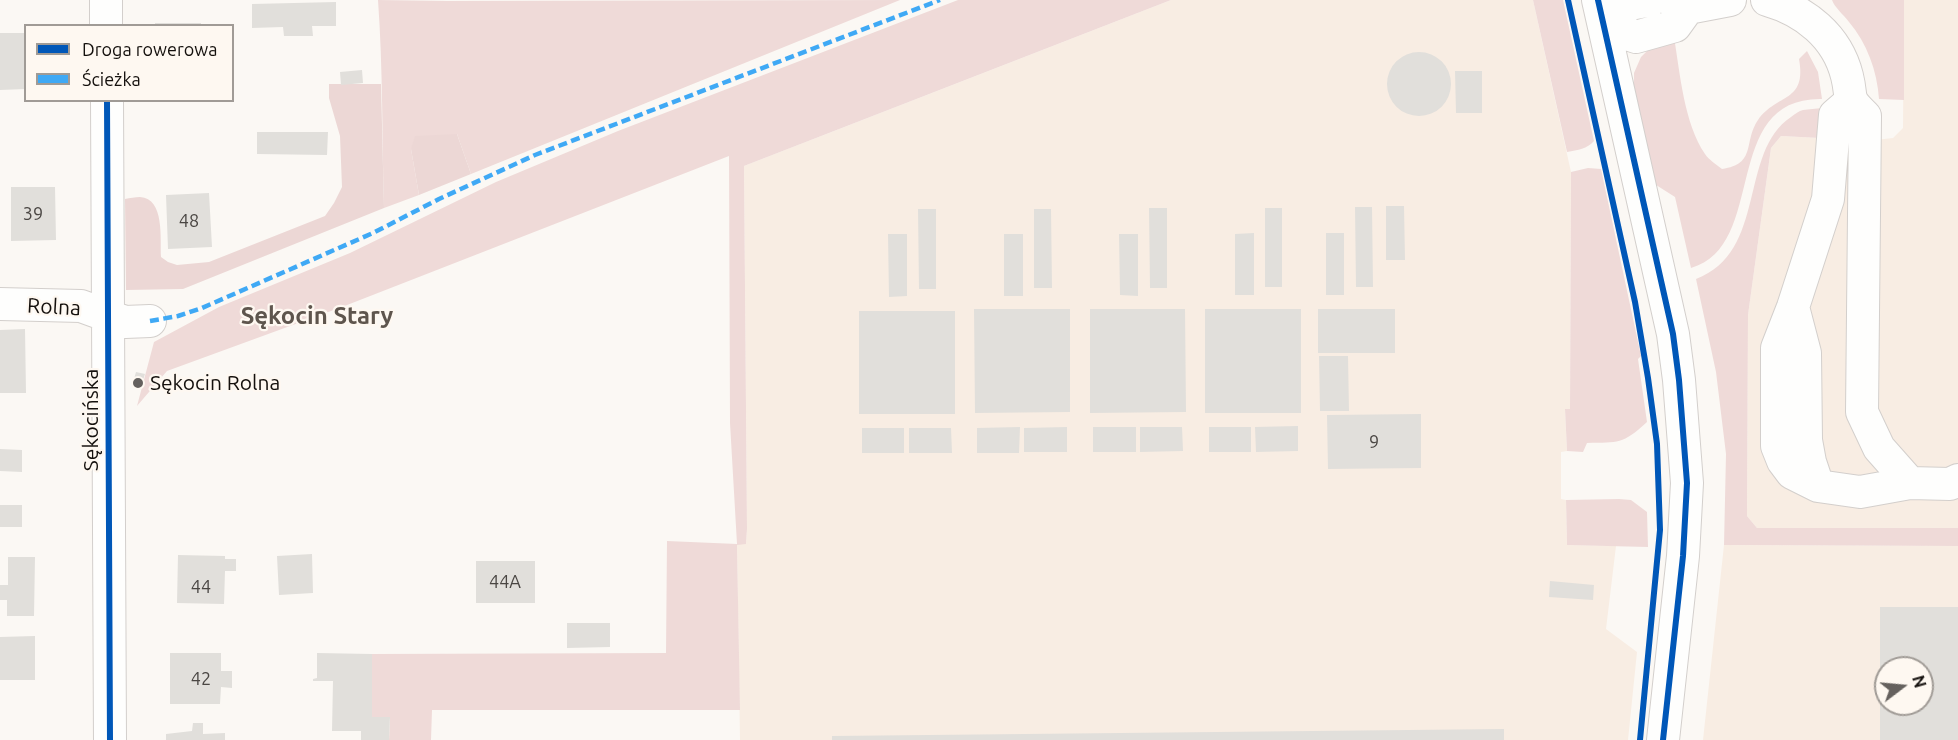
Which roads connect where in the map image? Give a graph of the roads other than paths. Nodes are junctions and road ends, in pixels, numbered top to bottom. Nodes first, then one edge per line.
1 (106, 0) edge
2 (1651, 0) edge
3 (1730, 0) edge
4 (1767, 0) edge
5 (1679, 4) edge
6 (1601, 13) edge
7 (106, 24) edge
8 (106, 102) edge
9 (1851, 102) junction
10 (0, 304) edge
11 (106, 314) junction
12 (150, 321) dead end
13 (1958, 480) edge
14 (1910, 483) junction
15 (110, 740) edge
16 (1663, 740) edge

1 - 7 street
2 - 6 street
3 - 5 street
4 - 9 street
5 - 6 street
6 - 16 street
8 - 11 street, Sękocińska
9 - 14 street
9 - 14 street
10 - 11 street, Rolna
11 - 12 street, Rolna
11 - 15 street, Sękocińska
13 - 14 street

